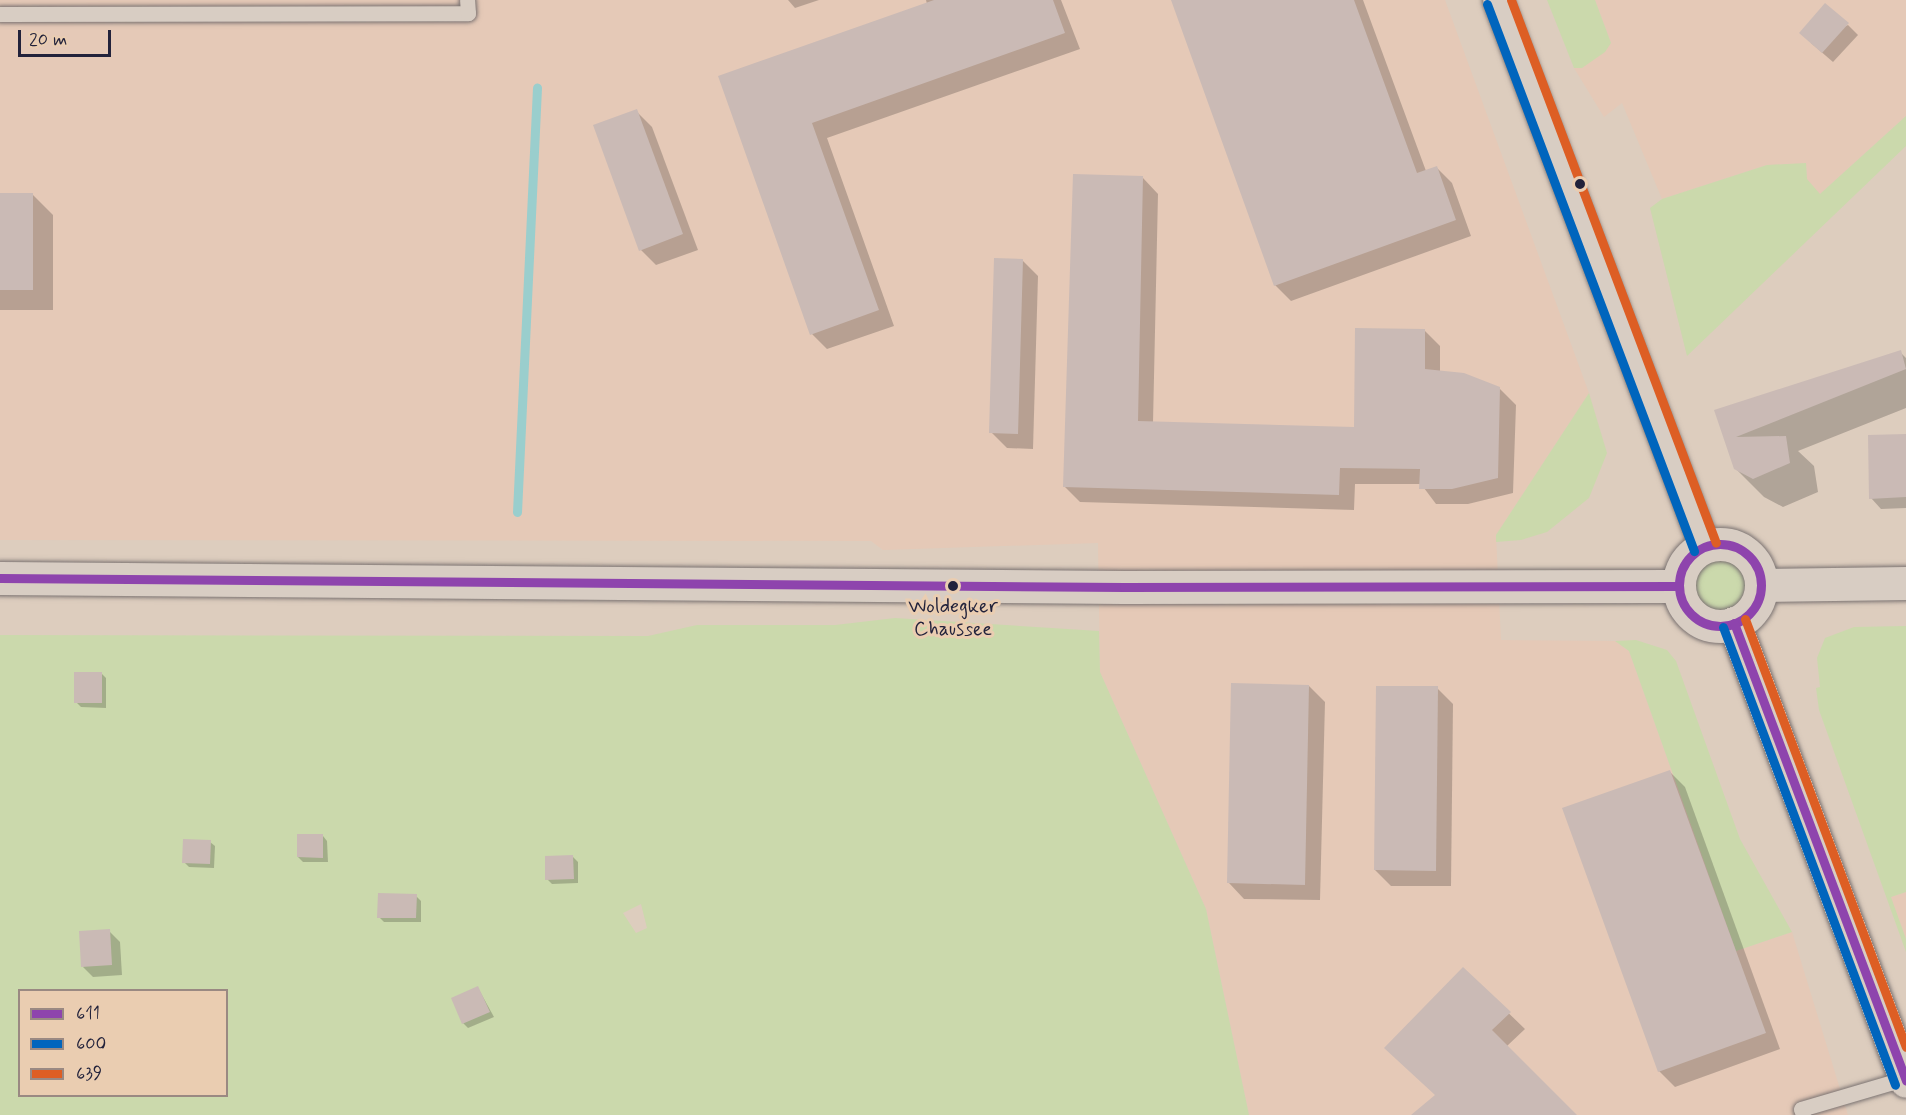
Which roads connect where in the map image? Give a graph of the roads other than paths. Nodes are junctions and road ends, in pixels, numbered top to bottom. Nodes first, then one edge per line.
1 (467, 0) edge
2 (1498, 0) edge
3 (0, 14) edge
4 (1705, 547) junction
5 (0, 578) edge
6 (1906, 583) edge
7 (1761, 585) junction
8 (1679, 586) junction
9 (1734, 623) junction
10 (1906, 1079) edge
11 (1803, 1115) edge

1 - 3 lane
2 - 4 street
4 - 7 main road
4 - 8 main road
5 - 8 main road
6 - 7 main road
7 - 9 main road
8 - 9 main road
9 - 10 main road
10 - 11 lane

